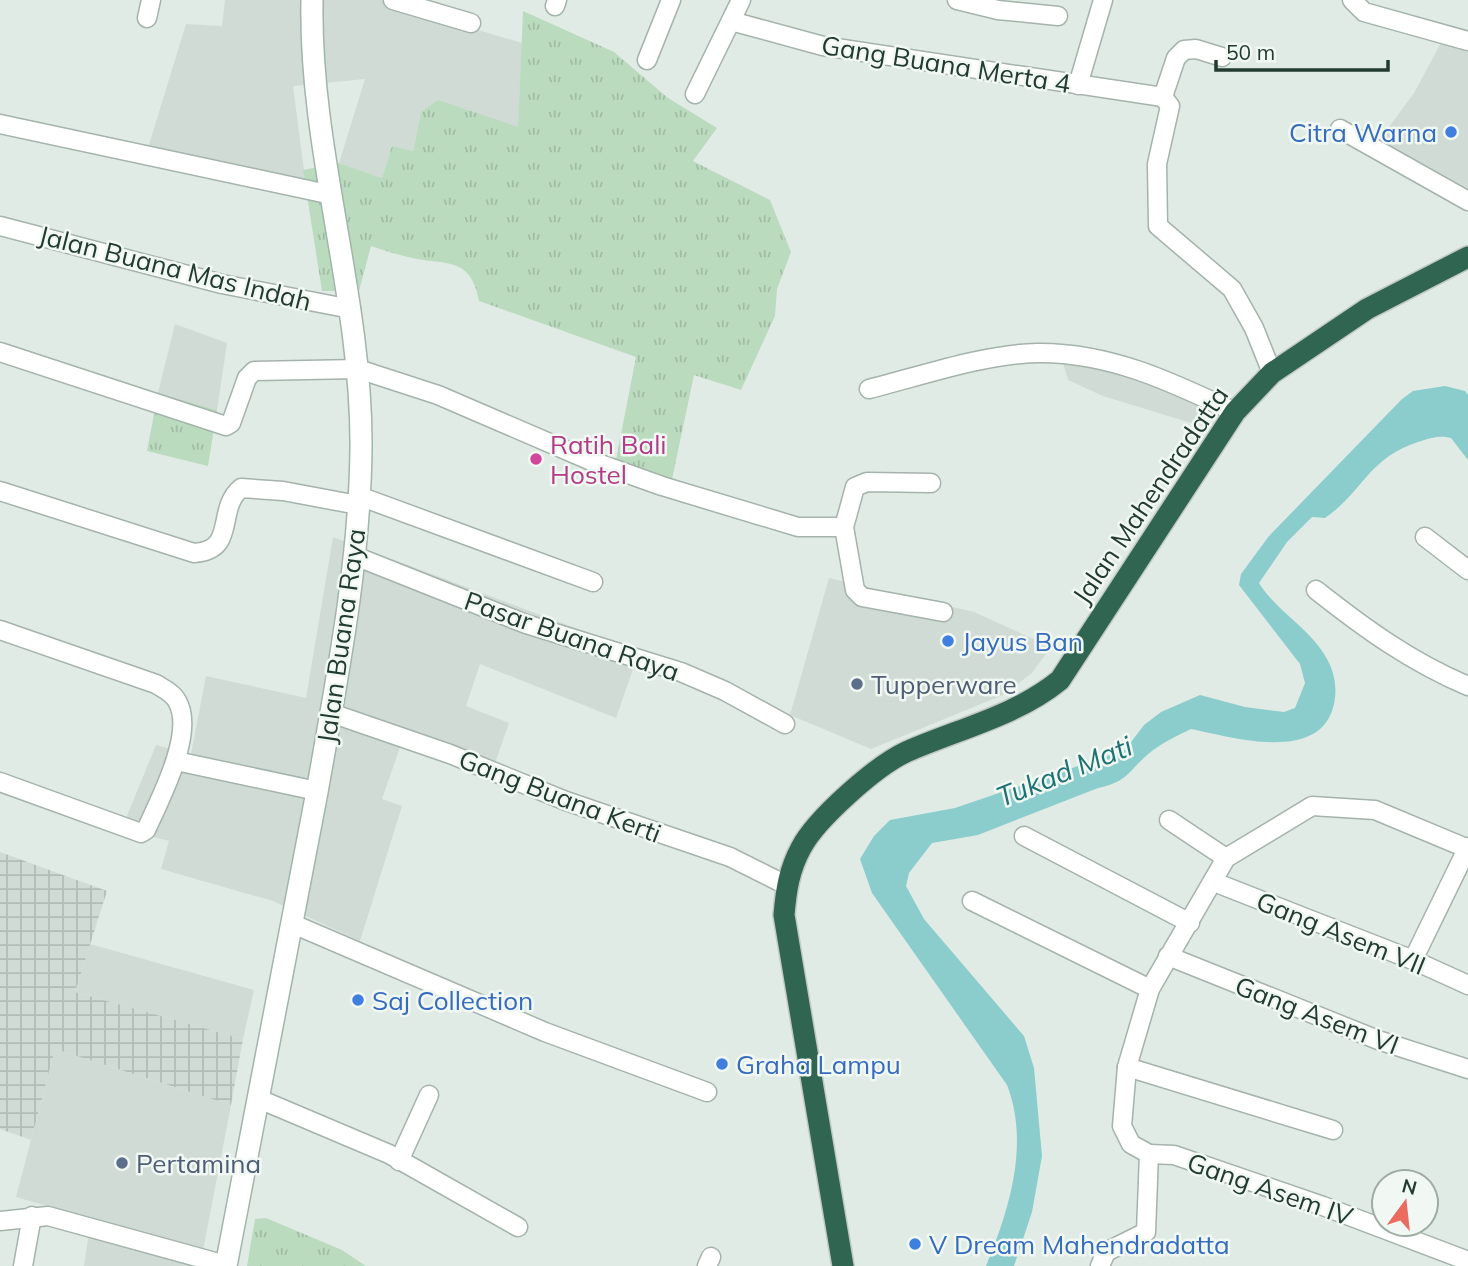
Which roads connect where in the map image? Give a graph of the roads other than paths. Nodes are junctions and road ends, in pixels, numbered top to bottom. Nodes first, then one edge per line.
1 (151, 0) edge
2 (312, 0) edge
3 (393, 0) edge
4 (671, 0) edge
5 (741, 0) edge
6 (957, 0) edge
7 (1103, 0) edge
8 (1352, 0) edge
9 (1058, 16) dead end
10 (147, 18) dead end
11 (731, 21) junction
12 (471, 23) dead end
13 (1468, 41) edge
14 (1222, 57) dead end
15 (647, 60) dead end
16 (1078, 85) junction
17 (695, 94) dead end
18 (1163, 97) junction
19 (0, 124) edge
20 (1340, 129) dead end
21 (332, 195) junction
22 (1468, 201) edge
23 (0, 226) edge
24 (1468, 257) edge
25 (351, 309) junction
26 (0, 352) edge
27 (358, 369) junction
28 (1272, 373) junction
29 (869, 388) dead end
30 (1235, 412) junction
31 (931, 483) dead end
32 (0, 491) edge
33 (359, 501) junction
34 (844, 527) junction
35 (1425, 537) dead end
36 (355, 556) junction
37 (1468, 570) edge
38 (593, 582) dead end
39 (1316, 590) dead end
40 (943, 612) dead end
41 (0, 630) edge
42 (1468, 686) edge
43 (331, 713) junction
44 (785, 724) dead end
45 (176, 761) junction
46 (0, 782) edge
47 (317, 791) junction
48 (1169, 820) dead end
49 (1024, 836) dead end
50 (1467, 847) edge
51 (1226, 858) junction
52 (1214, 882) junction
53 (786, 885) junction
54 (972, 901) dead end
55 (1190, 923) junction
56 (293, 924) junction
57 (1168, 956) junction
58 (1413, 960) junction
59 (1468, 985) edge
60 (1150, 989) junction
61 (1127, 1067) junction
62 (1468, 1069) edge
63 (707, 1092) dead end
64 (429, 1096) dead end
65 (259, 1099) junction
66 (1333, 1130) dead end
67 (1149, 1154) junction
68 (399, 1161) junction
69 (32, 1216) junction
70 (0, 1220) edge
71 (518, 1227) dead end
72 (1468, 1261) edge
73 (23, 1266) edge
74 (226, 1266) edge
75 (843, 1266) edge
76 (1100, 1266) edge

1 - 10 street
2 - 21 street, Jalan Buana Raya
3 - 12 street
4 - 15 street
5 - 11 street
6 - 9 street
7 - 16 street
8 - 13 street
11 - 16 street, Gang Buana Merta 4
11 - 17 street
14 - 18 street
16 - 18 street, Gang Buana Merta 4
18 - 28 street
19 - 21 street
20 - 22 street
21 - 25 street, Jalan Buana Raya
23 - 25 street, Jalan Buana Mas Indah
24 - 28 highway, Jalan Mahendradatta
25 - 27 street, Jalan Buana Raya
26 - 27 street
27 - 33 street, Jalan Buana Raya
27 - 34 street
28 - 30 highway, Jalan Mahendradatta
29 - 30 street
30 - 53 highway, Jalan Mahendradatta
31 - 34 street
32 - 33 street
33 - 36 street, Jalan Buana Raya
33 - 38 street
34 - 40 street
35 - 37 street
36 - 43 street, Jalan Buana Raya
36 - 44 street, Pasar Buana Raya
39 - 42 street
41 - 45 street
43 - 47 street, Jalan Buana Raya
43 - 53 street, Gang Buana Kerti
45 - 46 street
45 - 47 street
47 - 56 street, Jalan Buana Raya
48 - 51 street
49 - 55 street
50 - 51 street
50 - 58 street
51 - 52 street
52 - 55 street
52 - 58 street, Gang Asem VII
53 - 75 highway, Jalan Mahendradatta
54 - 60 street
55 - 57 street
56 - 63 street
56 - 65 street, Jalan Buana Raya
57 - 60 street
57 - 62 street, Gang Asem VI
58 - 59 street, Gang Asem VII
60 - 61 street
61 - 66 street
61 - 67 street
64 - 68 street
65 - 68 street
65 - 74 street, Jalan Buana Raya
67 - 72 street, Gang Asem IV
67 - 76 street
68 - 71 street
69 - 70 street
69 - 73 street
69 - 74 street

